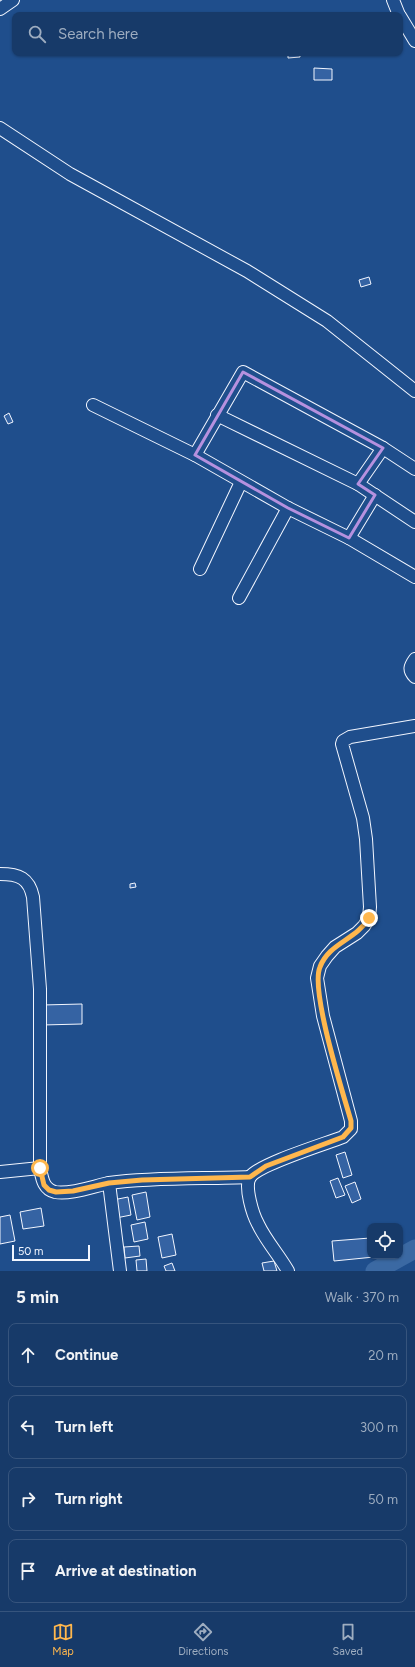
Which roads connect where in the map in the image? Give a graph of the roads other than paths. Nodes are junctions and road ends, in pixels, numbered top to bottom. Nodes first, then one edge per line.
1 (13, 0) edge
2 (393, 0) edge
3 (0, 9) edge
4 (398, 12) edge
5 (403, 21) edge
6 (415, 41) edge
7 (0, 128) edge
8 (415, 391) edge
9 (93, 405) dead end
10 (217, 414) junction
11 (384, 448) junction
12 (195, 455) junction
13 (415, 469) edge
14 (241, 482) junction
15 (358, 484) junction
16 (375, 496) junction
17 (288, 508) junction
18 (415, 522) edge
19 (349, 538) junction
20 (200, 569) dead end
21 (415, 577) edge
22 (239, 598) dead end
23 (415, 659) edge
24 (415, 677) edge
25 (415, 726) edge
26 (0, 874) edge
27 (40, 1168) junction
28 (0, 1172) edge
29 (250, 1177) junction
30 (109, 1183) junction
31 (120, 1271) edge
32 (288, 1271) edge

1 - 3 street
2 - 4 street
5 - 6 street
7 - 8 street
9 - 12 street
10 - 11 street
10 - 12 street
10 - 15 street
11 - 13 street
11 - 15 street
12 - 14 street
14 - 17 street
14 - 20 street
15 - 16 street
16 - 18 street
16 - 19 street
17 - 19 street
17 - 22 street
19 - 21 street
23 - 24 street
25 - 29 street
26 - 27 street
27 - 28 street
27 - 30 street
29 - 30 street
29 - 32 street
30 - 31 street

